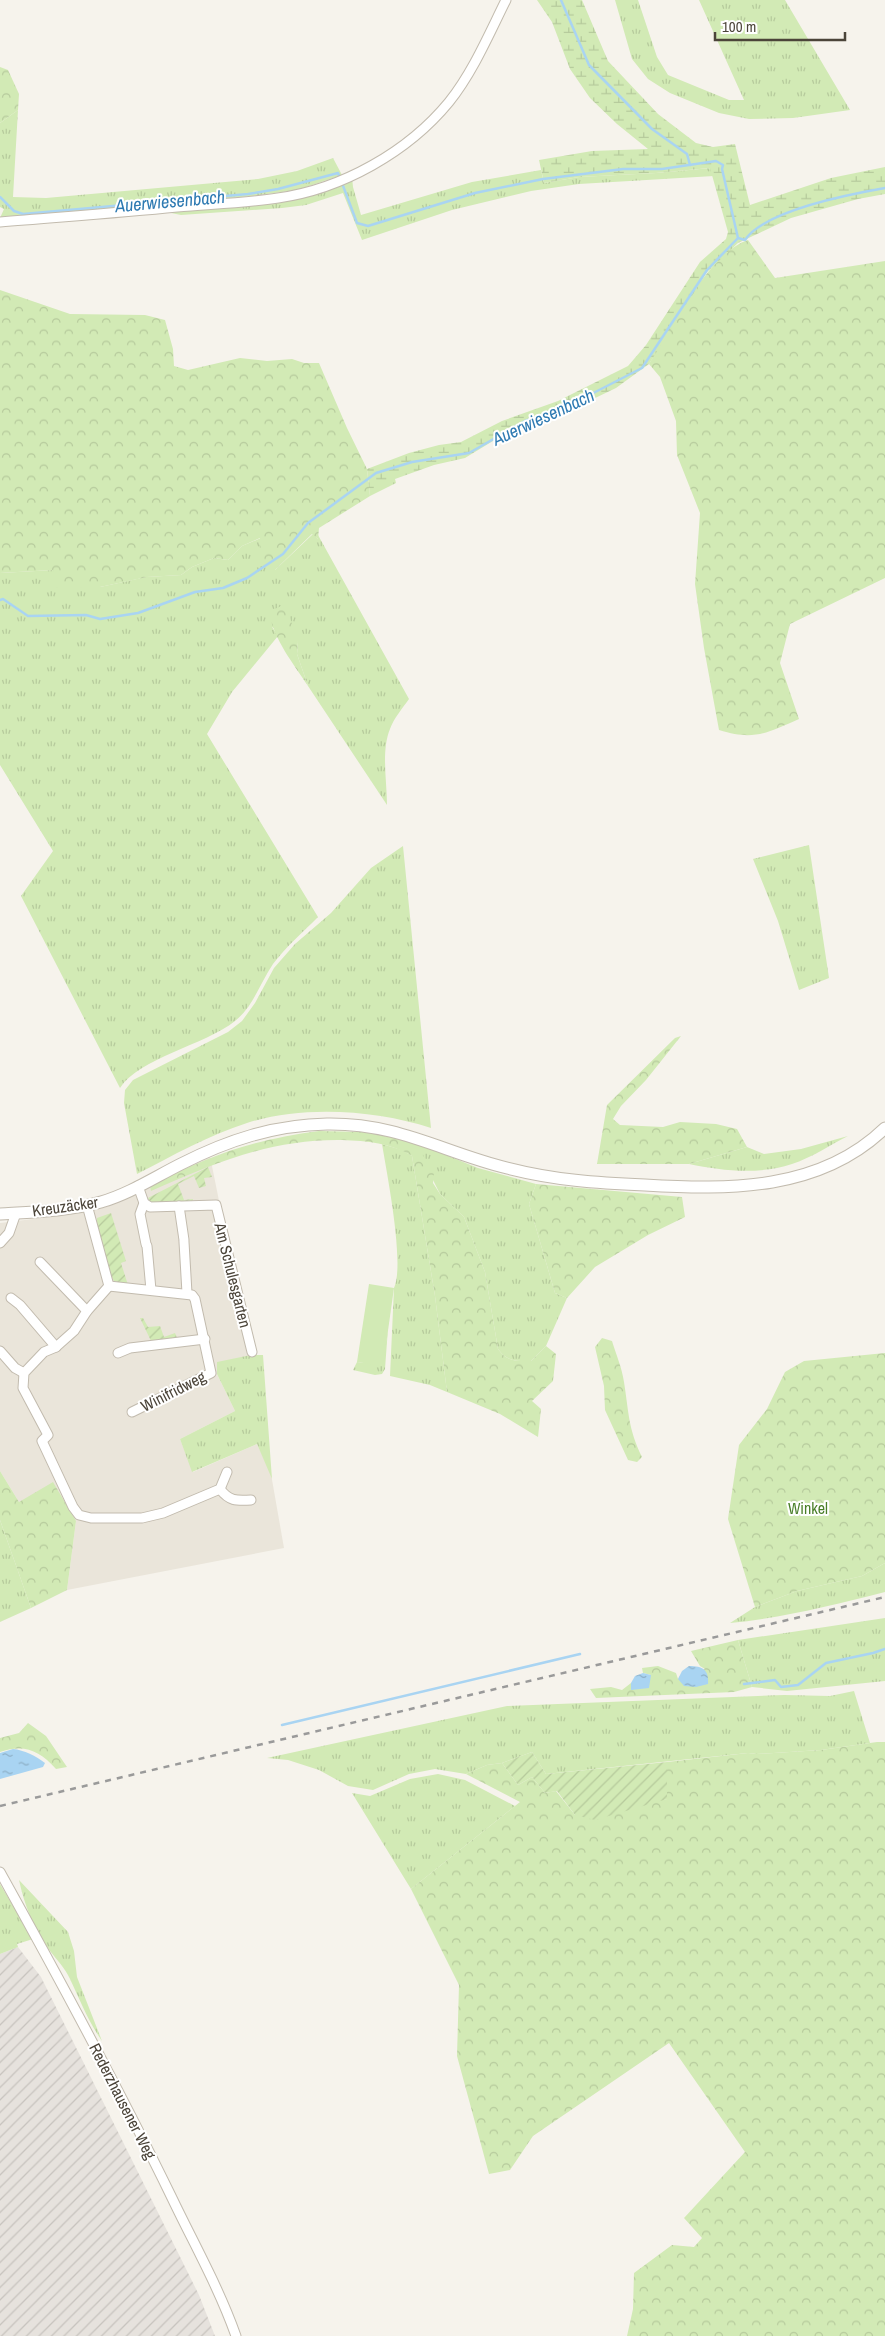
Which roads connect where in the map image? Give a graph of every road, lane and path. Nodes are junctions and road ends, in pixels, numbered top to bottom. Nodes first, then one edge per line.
1 (506, 0) edge
2 (0, 222) edge
3 (885, 1128) edge
4 (138, 1186) junction
5 (144, 1203) junction
6 (87, 1205) junction
7 (178, 1206) junction
8 (16, 1213) junction
9 (0, 1214) edge
10 (0, 1243) edge
11 (40, 1262) dead end
12 (109, 1286) junction
13 (151, 1290) junction
14 (187, 1293) junction
15 (11, 1298) dead end
16 (87, 1311) junction
17 (204, 1338) junction
18 (56, 1348) junction
19 (0, 1351) edge
20 (118, 1352) dead end
21 (252, 1352) dead end
22 (24, 1373) junction
23 (132, 1412) dead end
24 (227, 1472) dead end
25 (220, 1489) junction
26 (250, 1500) dead end
27 (0, 1872) edge
28 (236, 2336) edge

1 - 2 street
3 - 4 street, Kreuzäcker
4 - 5 street
4 - 6 street, Kreuzäcker
5 - 7 street, Am Schulesgarten
5 - 13 street
6 - 8 street, Kreuzäcker
6 - 12 street
7 - 14 street, Winifridweg
7 - 21 street, Am Schulesgarten
8 - 9 street, Kreuzäcker
8 - 10 street
11 - 16 street
12 - 13 street
12 - 16 street
13 - 14 street
14 - 17 street, Winifridweg
15 - 18 street
16 - 18 street
17 - 20 street
17 - 23 street, Winifridweg
18 - 22 street
19 - 22 street
22 - 25 street
24 - 25 street
25 - 26 street
27 - 28 street, Rederzhausener Weg

